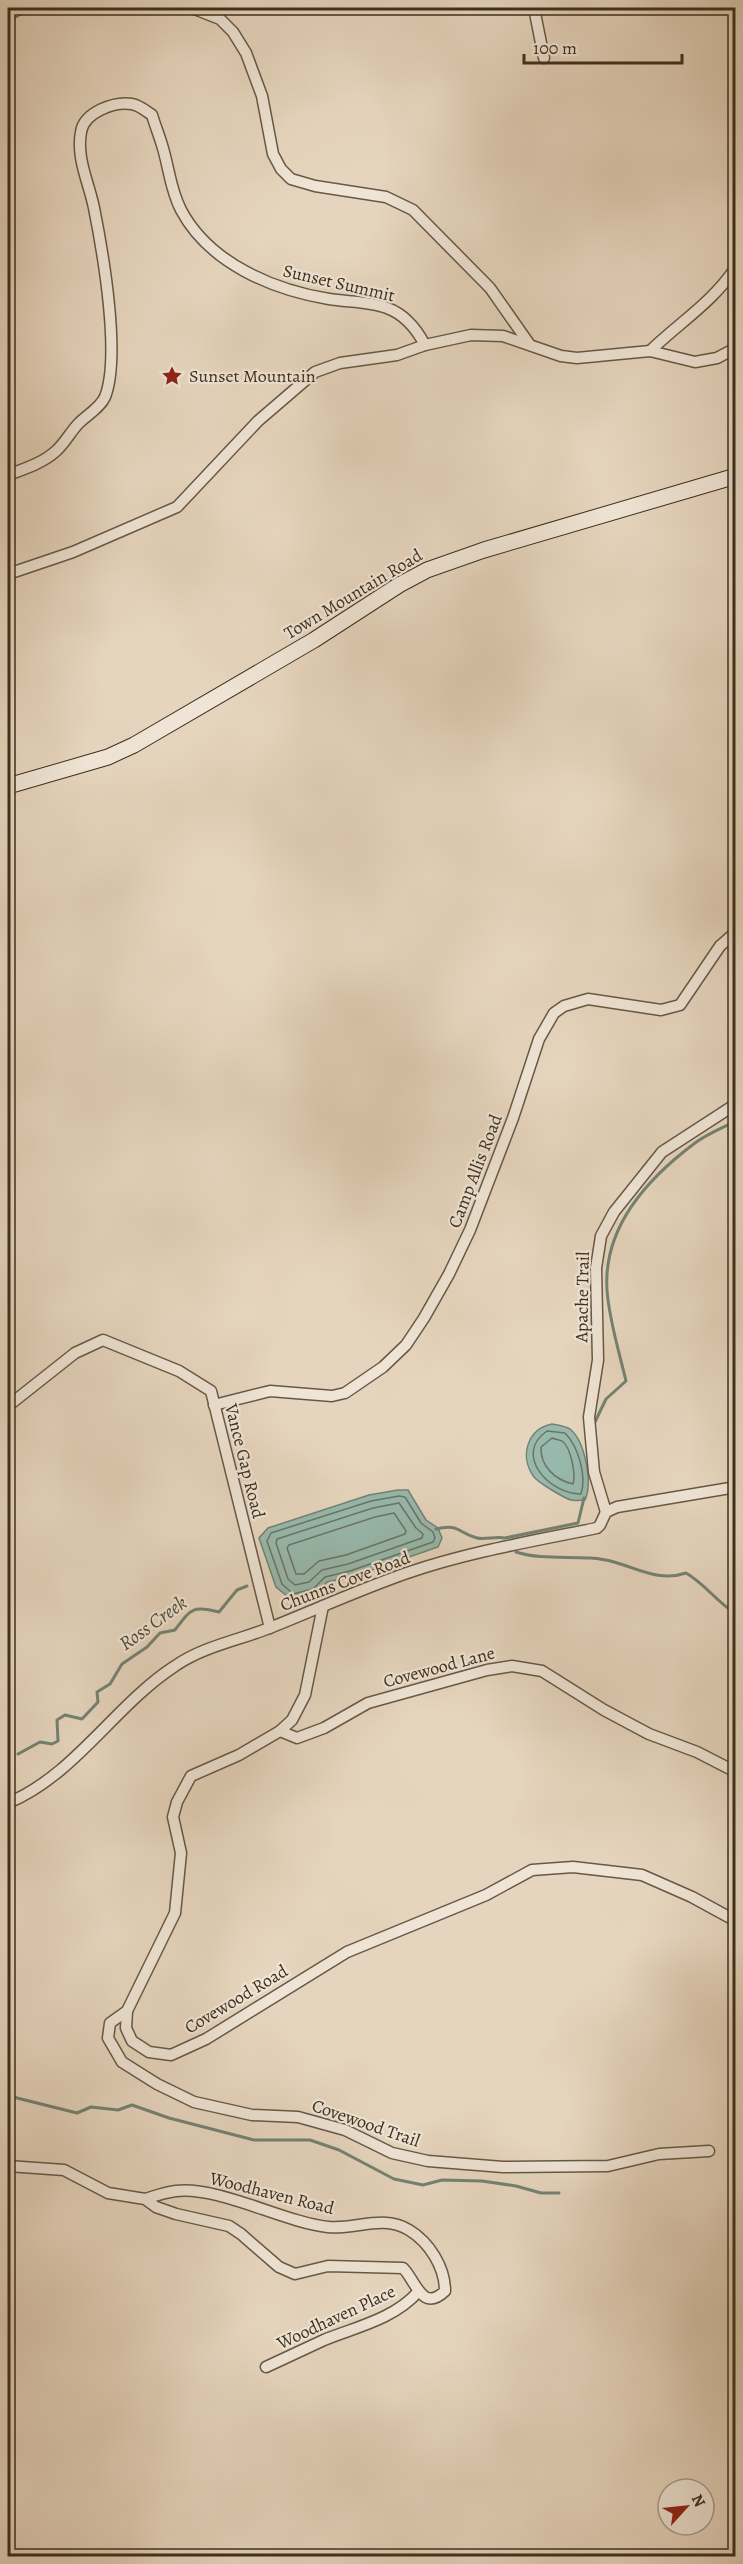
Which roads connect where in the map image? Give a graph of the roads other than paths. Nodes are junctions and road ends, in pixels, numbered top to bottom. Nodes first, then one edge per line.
1 (21, 8) edge
2 (192, 8) edge
3 (534, 8) edge
4 (8, 15) edge
5 (544, 58) dead end
6 (735, 267) edge
7 (425, 345) junction
8 (530, 345) junction
9 (735, 348) edge
10 (650, 351) junction
11 (8, 475) edge
12 (735, 476) edge
13 (8, 574) edge
14 (8, 786) edge
15 (735, 932) edge
16 (735, 1104) edge
17 (214, 1405) junction
18 (8, 1406) edge
19 (735, 1486) edge
20 (606, 1512) junction
21 (323, 1606) junction
22 (270, 1628) junction
23 (280, 1731) junction
24 (735, 1772) edge
25 (8, 1803) edge
26 (735, 1921) edge
27 (127, 2011) junction
28 (709, 2151) dead end
29 (8, 2166) edge
30 (145, 2199) junction
31 (418, 2292) junction
32 (266, 2367) dead end

1 - 4 street
2 - 8 street
3 - 5 street
6 - 10 street
7 - 8 street
7 - 11 street, Sunset Summit
7 - 13 street
8 - 10 street
9 - 10 street
12 - 14 main road, Town Mountain Road
15 - 17 street, Camp Allis Road
16 - 20 street, Apache Trail
17 - 18 street, Vance Gap Road
17 - 22 street, Vance Gap Road
19 - 20 street, Chunns Cove Road
20 - 21 street, Chunns Cove Road
21 - 22 street, Chunns Cove Road
21 - 23 street
22 - 25 street, Chunns Cove Road
23 - 24 street, Covewood Lane
23 - 27 street
26 - 27 street, Covewood Road
27 - 28 street, Covewood Trail
29 - 30 street, Woodhaven Road
30 - 31 street, Woodhaven Road
30 - 31 street, Woodhaven Road
31 - 32 street, Woodhaven Place

